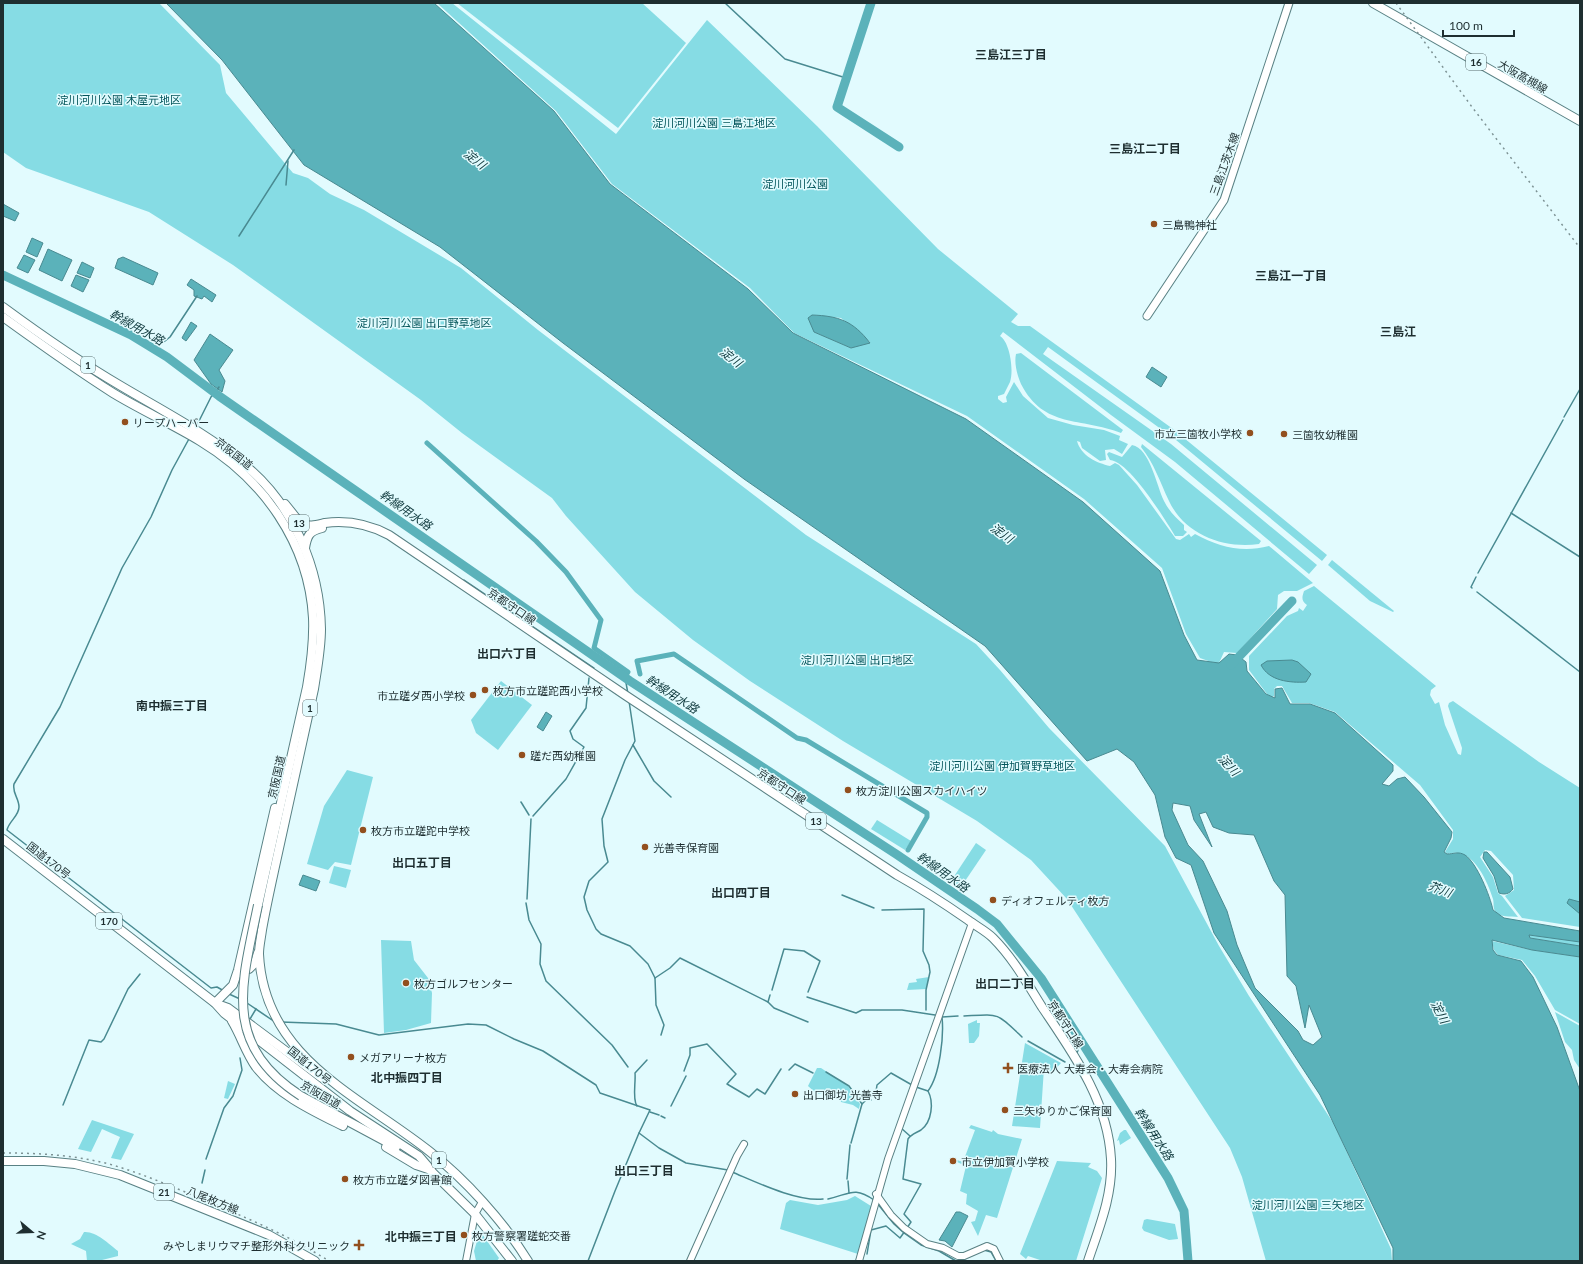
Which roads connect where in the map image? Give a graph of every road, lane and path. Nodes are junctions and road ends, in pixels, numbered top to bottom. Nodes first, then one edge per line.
1 (1289, 3) edge
2 (1373, 3) edge
3 (1580, 121) edge
4 (3, 307) edge
5 (1147, 316) dead end
6 (3, 317) edge
7 (174, 422) junction
8 (202, 438) junction
9 (277, 497) junction
10 (333, 523) junction
11 (305, 548) junction
12 (292, 757) junction
13 (3, 839) edge
14 (972, 923) junction
15 (259, 952) junction
16 (238, 970) junction
17 (215, 1003) junction
18 (230, 1017) junction
19 (336, 1085) junction
20 (744, 1144) dead end
21 (3, 1161) edge
22 (431, 1170) junction
23 (875, 1199) junction
24 (482, 1202) junction
25 (475, 1214) junction
26 (500, 1244) junction
27 (315, 1261) edge
28 (466, 1261) edge
29 (508, 1261) edge
30 (512, 1261) edge
31 (528, 1261) edge
32 (690, 1261) edge
33 (858, 1261) edge
34 (1000, 1261) edge
35 (1088, 1261) edge

1 - 5 main road, 三島江茨木線
2 - 3 main road, 大阪高槻線 / 16
4 - 7 main road, 京阪国道 / 1
6 - 7 main road, 京阪国道 / 1
7 - 8 main road, 京阪国道 / 1
8 - 9 main road, 京阪国道 / 1
8 - 12 main road, 京阪国道 / 1
9 - 10 main road, 京都守口線 / 13
9 - 11 main road, 京阪国道 / 1
10 - 11 main road, 京都守口線 / 13
10 - 14 main road, 京都守口線 / 13
11 - 15 main road, 京阪国道 / 1
12 - 16 main road
12 - 22 main road, 京阪国道 / 1, bridge
13 - 17 main road, 国道170号 / 170
14 - 23 street
14 - 35 main road, 京都守口線 / 13
15 - 16 main road
15 - 19 main road, 京阪国道 / 1
16 - 17 main road
17 - 18 main road, 国道170号 / 170
17 - 19 main road, 国道170号 / 170
18 - 22 main road, 国道170号 / 170
18 - 22 main road
19 - 24 main road, 京阪国道 / 1
20 - 32 street
21 - 27 main road, 八尾枚方線 / 21
22 - 25 main road, 京阪国道 / 1
23 - 33 street
23 - 34 street
24 - 25 street
24 - 31 main road, 京阪国道 / 1
25 - 26 main road, 京阪国道 / 1
25 - 28 street
26 - 29 main road
26 - 30 main road, 京阪国道 / 1

